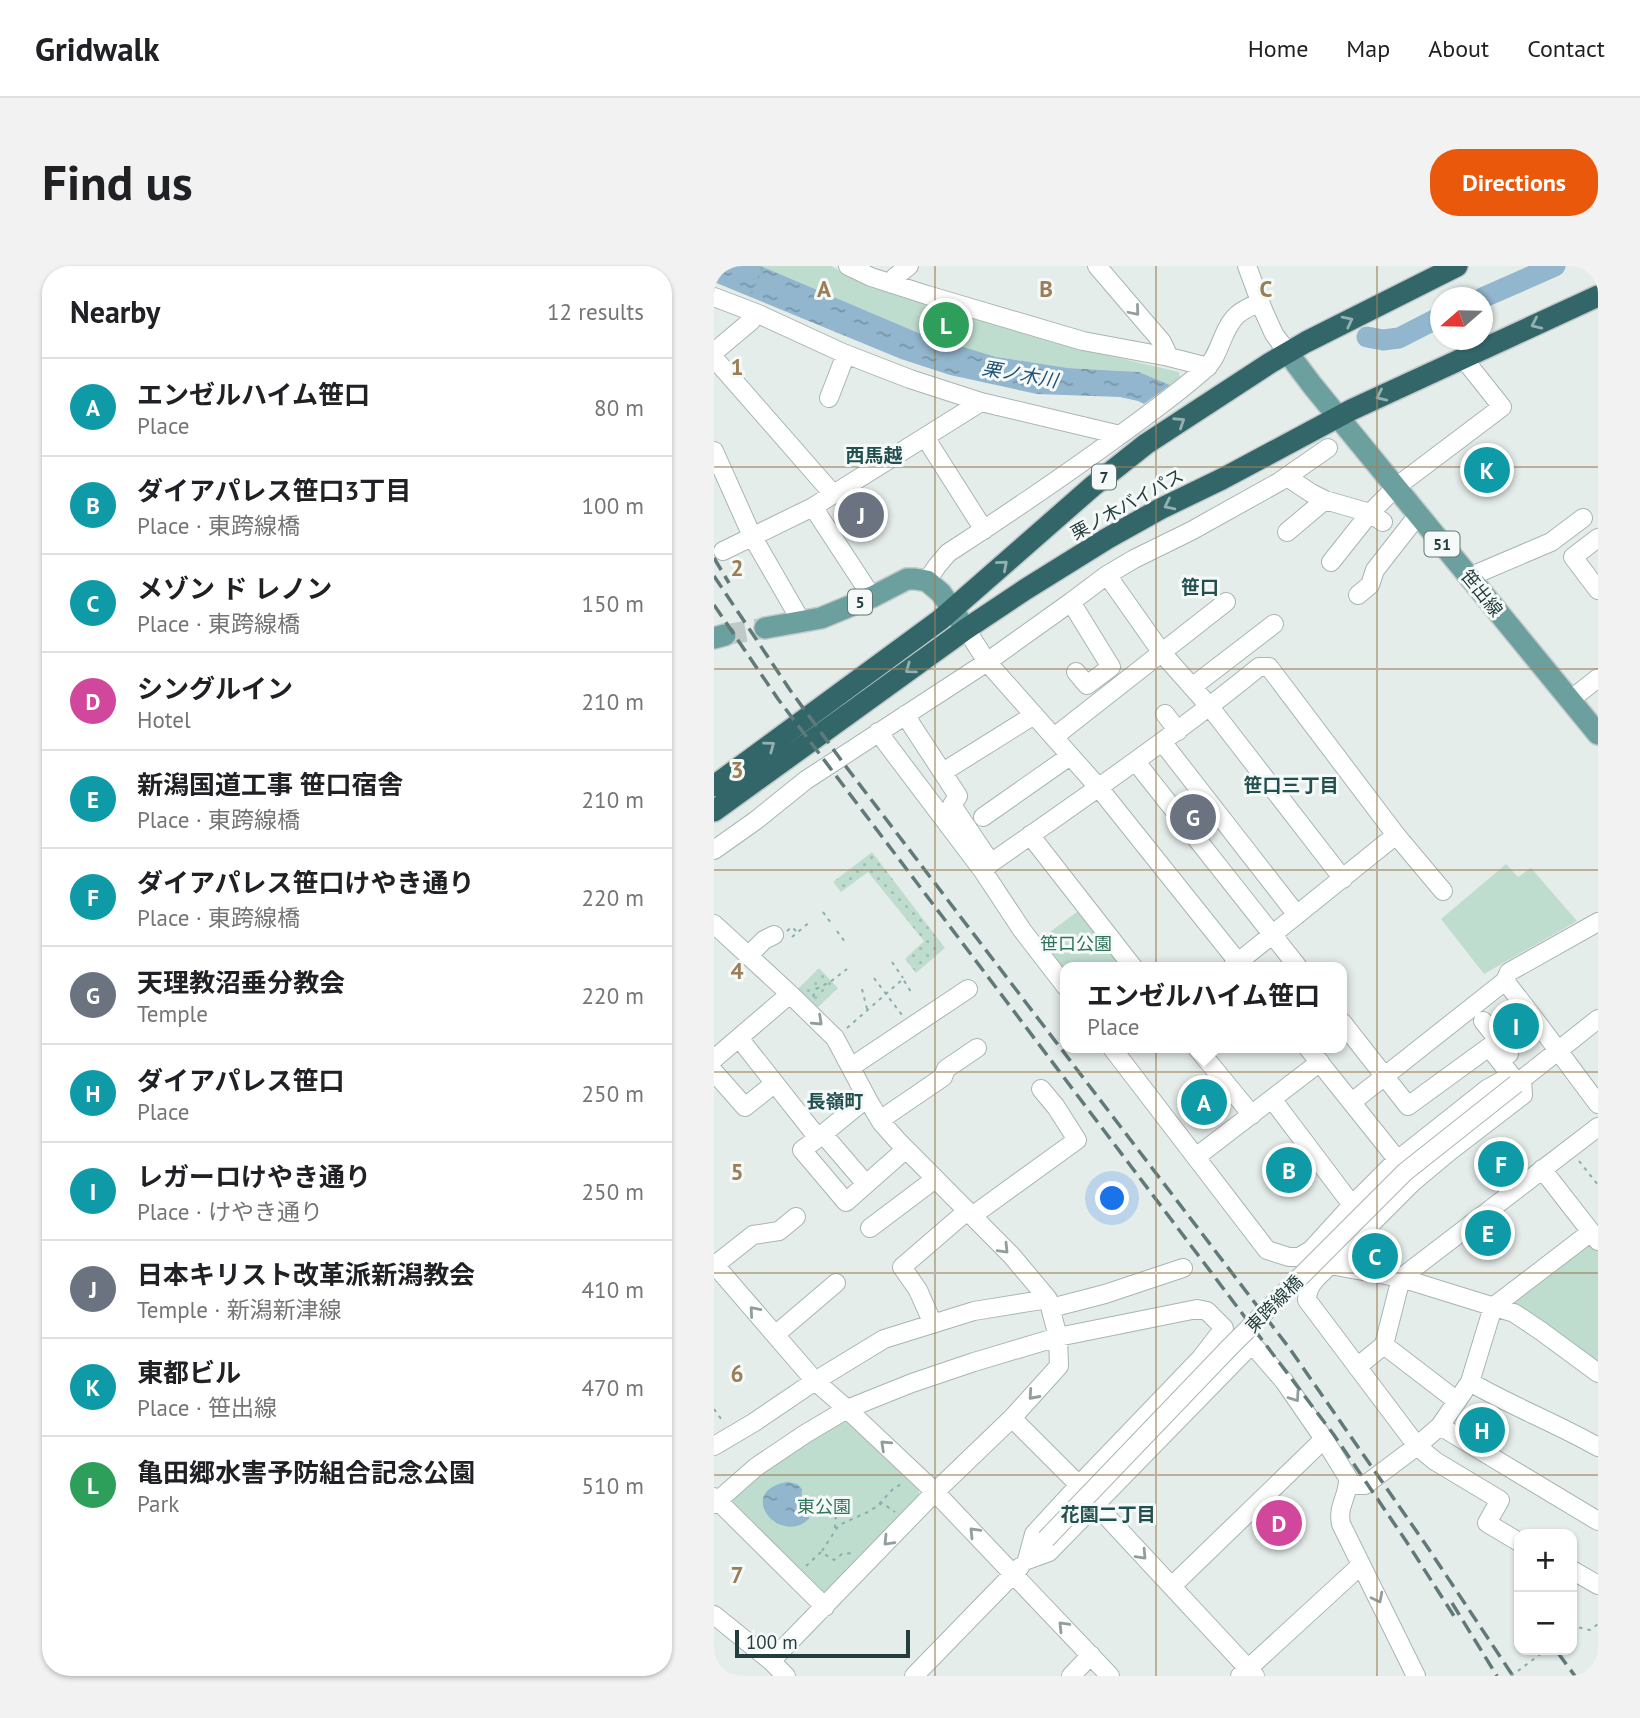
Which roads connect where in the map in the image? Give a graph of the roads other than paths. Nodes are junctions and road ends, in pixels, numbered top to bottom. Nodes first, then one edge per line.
1 (848, 266) edge
2 (909, 266) edge
3 (1097, 266) edge
4 (1247, 266) edge
5 (1457, 266) edge
6 (892, 284) junction
7 (1598, 296) edge
8 (714, 297) edge
9 (1260, 302) junction
10 (752, 308) junction
11 (714, 352) edge
12 (1288, 353) junction
13 (845, 354) junction
14 (1169, 357) junction
15 (714, 358) edge
16 (1463, 358) junction
17 (1208, 367) junction
18 (829, 398) dead end
19 (981, 402) junction
20 (1339, 417) junction
21 (1119, 435) junction
22 (925, 437) junction
23 (1328, 448) dead end
24 (714, 451) edge
25 (1266, 456) junction
26 (1283, 479) junction
27 (1396, 487) junction
28 (832, 494) junction
29 (1325, 500) junction
30 (813, 506) junction
31 (1418, 515) junction
32 (1377, 518) junction
33 (1583, 518) dead end
34 (984, 530) junction
35 (1287, 532) dead end
36 (752, 536) junction
37 (1598, 538) edge
38 (723, 551) dead end
39 (1331, 562) dead end
40 (1107, 575) junction
41 (1469, 577) junction
42 (927, 581) junction
43 (1598, 590) edge
44 (1358, 595) dead end
45 (872, 597) junction
46 (1226, 601) dead end
47 (1071, 602) junction
48 (952, 610) junction
49 (801, 621) junction
50 (1274, 624) dead end
51 (765, 628) tunnel mouth
52 (966, 629) junction
53 (1162, 653) junction
54 (986, 662) junction
55 (1076, 672) dead end
56 (1598, 678) edge
57 (1192, 687) junction
58 (1570, 700) junction
59 (1210, 707) junction
60 (1165, 714) dead end
61 (905, 715) junction
62 (1034, 715) junction
63 (1178, 731) junction
64 (878, 732) junction
65 (1598, 734) edge
66 (1054, 737) junction
67 (1163, 743) junction
68 (1070, 756) junction
69 (1136, 762) junction
70 (943, 772) junction
71 (714, 786) edge
72 (1099, 789) junction
73 (714, 811) edge
74 (983, 817) dead end
75 (1031, 835) junction
76 (1396, 835) junction
77 (714, 850) edge
78 (987, 867) junction
79 (1343, 878) junction
80 (1443, 891) dead end
81 (1297, 915) junction
82 (1598, 922) edge
83 (714, 924) edge
84 (1272, 935) junction
85 (783, 936) road end
86 (748, 956) junction
87 (1129, 962) edge
88 (1234, 962) edge
89 (1242, 962) edge
90 (1294, 962) edge
91 (1060, 979) edge
92 (1505, 981) junction
93 (968, 989) dead end
94 (796, 999) junction
95 (1598, 1019) edge
96 (1483, 1021) dead end
97 (1347, 1028) edge
98 (739, 1038) junction
99 (977, 1048) dead end
100 (1558, 1052) junction
101 (1121, 1053) edge
102 (1201, 1053) edge
103 (1312, 1053) edge
104 (714, 1059) edge
105 (1320, 1062) junction
106 (851, 1067) junction
107 (714, 1072) edge
108 (1386, 1076) junction
109 (1520, 1079) junction
110 (775, 1083) junction
111 (1041, 1089) dead end
112 (867, 1098) junction
113 (1272, 1099) junction
114 (1352, 1102) junction
115 (1598, 1104) edge
116 (1252, 1115) junction
117 (880, 1120) junction
118 (1598, 1127) edge
119 (820, 1136) junction
120 (906, 1149) junction
121 (1196, 1157) junction
122 (1397, 1161) junction
123 (1542, 1169) junction
124 (935, 1179) junction
125 (1414, 1181) junction
126 (866, 1184) junction
127 (1352, 1205) junction
128 (970, 1214) junction
129 (796, 1217) dead end
130 (870, 1228) dead end
131 (1594, 1236) edge
132 (1311, 1250) junction
133 (714, 1265) edge
134 (1330, 1265) junction
135 (1183, 1268) dead end
136 (1401, 1278) junction
137 (836, 1283) dead end
138 (1049, 1304) junction
139 (1493, 1307) junction
140 (933, 1324) junction
141 (775, 1335) junction
142 (1058, 1337) junction
143 (1384, 1345) junction
144 (1200, 1359) junction
145 (1357, 1367) junction
146 (1598, 1373) edge
147 (1219, 1378) junction
148 (815, 1381) junction
149 (1470, 1382) junction
150 (1457, 1401) junction
151 (847, 1409) junction
152 (1012, 1418) junction
153 (1440, 1426) junction
154 (1130, 1433) junction
155 (1324, 1439) junction
156 (714, 1446) edge
157 (1418, 1446) junction
158 (1598, 1447) edge
159 (1148, 1451) junction
160 (1079, 1485) junction
161 (1348, 1485) junction
162 (935, 1492) junction
163 (715, 1500) edge
164 (1096, 1505) junction
165 (1598, 1521) edge
166 (1514, 1539) edge
167 (1027, 1560) junction
168 (1361, 1565) junction
169 (1013, 1573) junction
170 (1577, 1573) edge
171 (1598, 1585) edge
172 (1172, 1586) junction
173 (825, 1607) junction
174 (714, 1615) edge
175 (1091, 1655) junction
176 (771, 1661) junction
177 (1409, 1672) edge
178 (1248, 1674) edge
179 (786, 1676) edge
180 (914, 1676) edge
181 (1070, 1676) edge
182 (1110, 1676) edge

1 - 6 street
2 - 6 street
3 -> 14 street
4 - 9 street
12 -> 5 highway, 栗ノ木バイパス / 7
6 - 14 street
7 -> 16 highway, 栗ノ木バイパス
8 - 10 street
9 - 12 street
9 - 17 street
10 - 11 street
10 - 13 street
12 - 20 main road, 笹出線 / 51
48 -> 12 highway, 栗ノ木バイパス / 7
13 - 18 street
13 - 19 street
14 - 17 street
15 - 28 street
16 -> 20 highway, 栗ノ木バイパス
16 - 27 street
17 - 21 street
19 - 21 street
19 - 22 street
20 - 25 highway, 栗ノ木バイパス
20 - 27 main road, 笹出線 / 51
21 - 34 street
22 - 28 street
22 - 34 street
23 - 26 street
24 - 36 street
25 - 26 street
25 -> 52 highway, 栗ノ木バイパス
26 - 29 street
26 - 40 street
27 - 31 main road, 笹出線 / 51
27 - 32 street
28 - 30 street
29 - 32 street
29 - 35 street
30 - 36 street
30 - 45 street
31 - 41 main road, 笹出線 / 51
31 - 44 street
32 - 39 street
33 - 41 street
34 - 42 street
36 - 38 street
36 - 49 street
37 - 43 street
40 - 47 street
40 - 53 street
41 - 58 main road, 笹出線 / 51
42 - 45 main road, 5
42 - 48 main road
45 - 49 main road, 5
46 - 53 street
47 - 54 street
47 - 55 street
48 - 52 main road
71 -> 48 highway, 栗ノ木バイパス / 7
49 - 51 main road, 5
50 - 57 street
52 - 54 street
52 -> 73 highway, 栗ノ木バイパス
53 - 57 street
53 - 66 street
54 - 61 street
54 - 62 street
56 - 58 street
57 - 59 street
58 - 65 main road, 笹出線 / 51
59 - 63 street
59 - 76 street
59 - 79 street
60 - 63 street
61 - 64 street
61 - 70 street
62 - 66 street
62 - 70 street
63 - 67 street
64 - 77 street
64 - 78 street
66 - 68 street
67 - 69 street
67 - 81 street
68 - 72 street
68 - 74 street
69 - 72 street
69 - 84 street
70 - 78 street
72 - 75 street
72 - 88 street
75 - 78 street
75 - 87 street
76 - 79 street
76 - 80 street
78 - 91 street
79 - 81 street
81 - 84 street
82 - 92 street
83 - 86 street
84 - 89 street
84 - 90 street
85 - 86 street
86 - 94 street
92 - 100 street
92 - 108 street
93 - 106 street
94 - 98 street
94 -> 106 street
95 - 100 street
96 - 109 street
97 - 108 street
98 - 104 street
98 - 110 street
99 - 117 street
100 - 109 street
100 - 115 street
101 - 121 street
102 - 116 street
103 - 105 street
105 - 113 street
105 - 114 street
106 - 112 street
107 - 110 street
108 - 109 street
108 - 114 street
109 - 122 street
109 - 125 street
109 - 167 street, 東跨線橋, bridge
110 - 119 street
111 - 128 street
112 - 117 street
112 - 119 street
113 - 116 street
113 - 127 street
114 - 122 street
116 - 121 street
117 - 120 street
118 - 123 street
119 - 126 street
119 - 126 street
120 - 124 street
120 - 126 street
121 - 132 street
122 - 125 street
122 - 127 street
123 - 131 street
123 - 136 street
124 - 128 street
124 - 130 street
125 - 134 street
127 - 132 street
128 -> 138 street
128 - 140 street
129 - 133 street
131 - 139 street
132 - 134 street
141 -> 133 street
134 - 136 street
134 - 145 street
135 - 138 street
136 - 139 street
136 - 143 street
137 - 141 street
138 - 140 street
138 - 142 street
139 - 146 street
139 - 149 street
140 - 148 street
141 - 148 street
142 - 144 street
142 - 151 street
142 -> 152 street
143 - 145 street
143 - 150 street
144 - 147 street
144 - 154 street
145 - 157 street
147 -> 155 street
147 - 159 street
148 - 151 street
148 - 156 street
149 - 150 street
149 - 158 street
150 - 153 street
162 -> 151 street
151 - 163 street
152 - 160 street
152 - 162 street
153 - 157 street
153 - 165 street
154 - 159 street
154 - 160 street
155 - 161 street
155 - 172 street
157 - 161 street
157 - 166 street
159 - 164 street
160 - 167 street
161 - 168 street
169 -> 162 street
162 -> 173 street
163 - 173 street
164 - 167 street
164 -> 172 street
167 - 169 street
168 -> 177 street
168 - 178 street
175 -> 169 street
169 - 180 street
170 - 171 street
172 - 178 street
173 - 176 street
174 - 176 street
175 - 181 street
175 - 182 street
176 - 179 street

